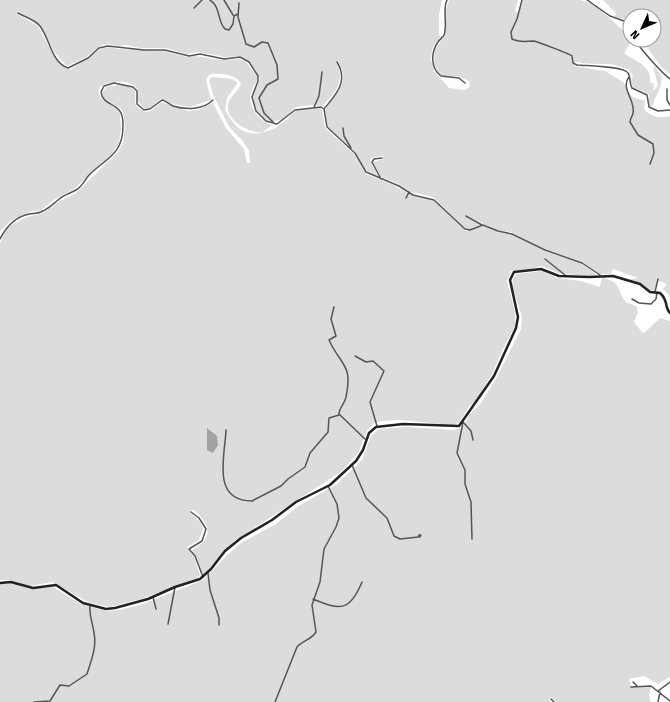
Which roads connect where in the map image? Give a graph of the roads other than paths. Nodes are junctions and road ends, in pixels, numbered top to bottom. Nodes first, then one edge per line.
1 (202, 0) edge
2 (210, 0) edge
3 (224, 0) edge
4 (447, 0) edge
5 (522, 0) edge
6 (586, 0) edge
7 (239, 3) dead end
8 (194, 8) dead end
9 (18, 13) dead end
10 (238, 14) junction
11 (234, 16) junction
12 (622, 20) edge
13 (642, 48) edge
14 (338, 62) dead end
15 (322, 72) dead end
16 (629, 77) junction
17 (670, 79) edge
18 (465, 83) dead end
19 (667, 89) dead end
20 (213, 100) dead end
21 (670, 105) edge
22 (314, 106) junction
23 (324, 109) junction
24 (670, 110) edge
25 (277, 124) junction
26 (343, 128) dead end
27 (352, 149) junction
28 (382, 158) dead end
29 (650, 164) dead end
30 (381, 179) junction
31 (409, 192) junction
32 (406, 198) dead end
33 (466, 216) dead end
34 (482, 225) junction
35 (0, 239) edge
36 (545, 259) dead end
37 (566, 275) junction
38 (601, 275) junction
39 (658, 279) dead end
40 (656, 292) junction
41 (632, 299) dead end
42 (334, 307) dead end
43 (669, 312) edge
44 (355, 356) dead end
45 (339, 415) junction
46 (463, 422) junction
47 (377, 426) junction
48 (226, 430) dead end
49 (366, 440) junction
50 (473, 440) dead end
51 (352, 465) junction
52 (328, 486) junction
53 (191, 512) dead end
54 (418, 537) dead end
55 (472, 539) dead end
56 (208, 573) junction
57 (203, 577) junction
58 (362, 582) dead end
59 (0, 583) edge
60 (175, 587) junction
61 (152, 597) junction
62 (313, 599) junction
63 (90, 605) junction
64 (156, 609) dead end
65 (168, 624) dead end
66 (219, 625) dead end
67 (633, 682) dead end
68 (670, 682) edge
69 (637, 686) junction
70 (631, 687) dead end
71 (659, 692) junction
72 (551, 699) dead end
73 (670, 701) edge
74 (34, 702) edge
75 (275, 702) edge
76 (554, 702) edge
77 (658, 702) edge

1 - 8 street
2 - 11 street
3 - 11 street
4 - 18 street
5 - 16 street
6 - 12 street
7 - 10 street
9 - 25 street
10 - 11 street
10 - 25 street
13 - 17 street
14 - 23 street
15 - 22 street
16 - 24 street
16 - 29 street
19 - 21 street
20 - 35 street
22 - 23 street
22 - 25 street
23 - 27 street
26 - 27 street
27 - 30 street
28 - 30 street
30 - 31 street
31 - 32 street
31 - 34 street
33 - 34 street
34 - 38 street
36 - 37 street
37 - 38 street
37 - 46 street
38 - 40 street
39 - 40 street
40 - 41 street
40 - 43 street
42 - 45 street
44 - 47 street
45 - 48 street
45 - 49 street
46 - 47 street
46 - 50 street
46 - 55 street
47 - 49 street
49 - 51 street
51 - 52 street
51 - 54 street
52 - 56 street
52 - 62 street
53 - 57 street
56 - 57 street
56 - 66 street
57 - 60 street
58 - 62 street
59 - 63 street
60 - 61 street
60 - 65 street
61 - 63 street
61 - 64 street
62 - 75 street
63 - 74 street
67 - 69 street
68 - 71 street
69 - 70 street
69 - 71 street
71 - 73 street
71 - 77 street
72 - 76 street

